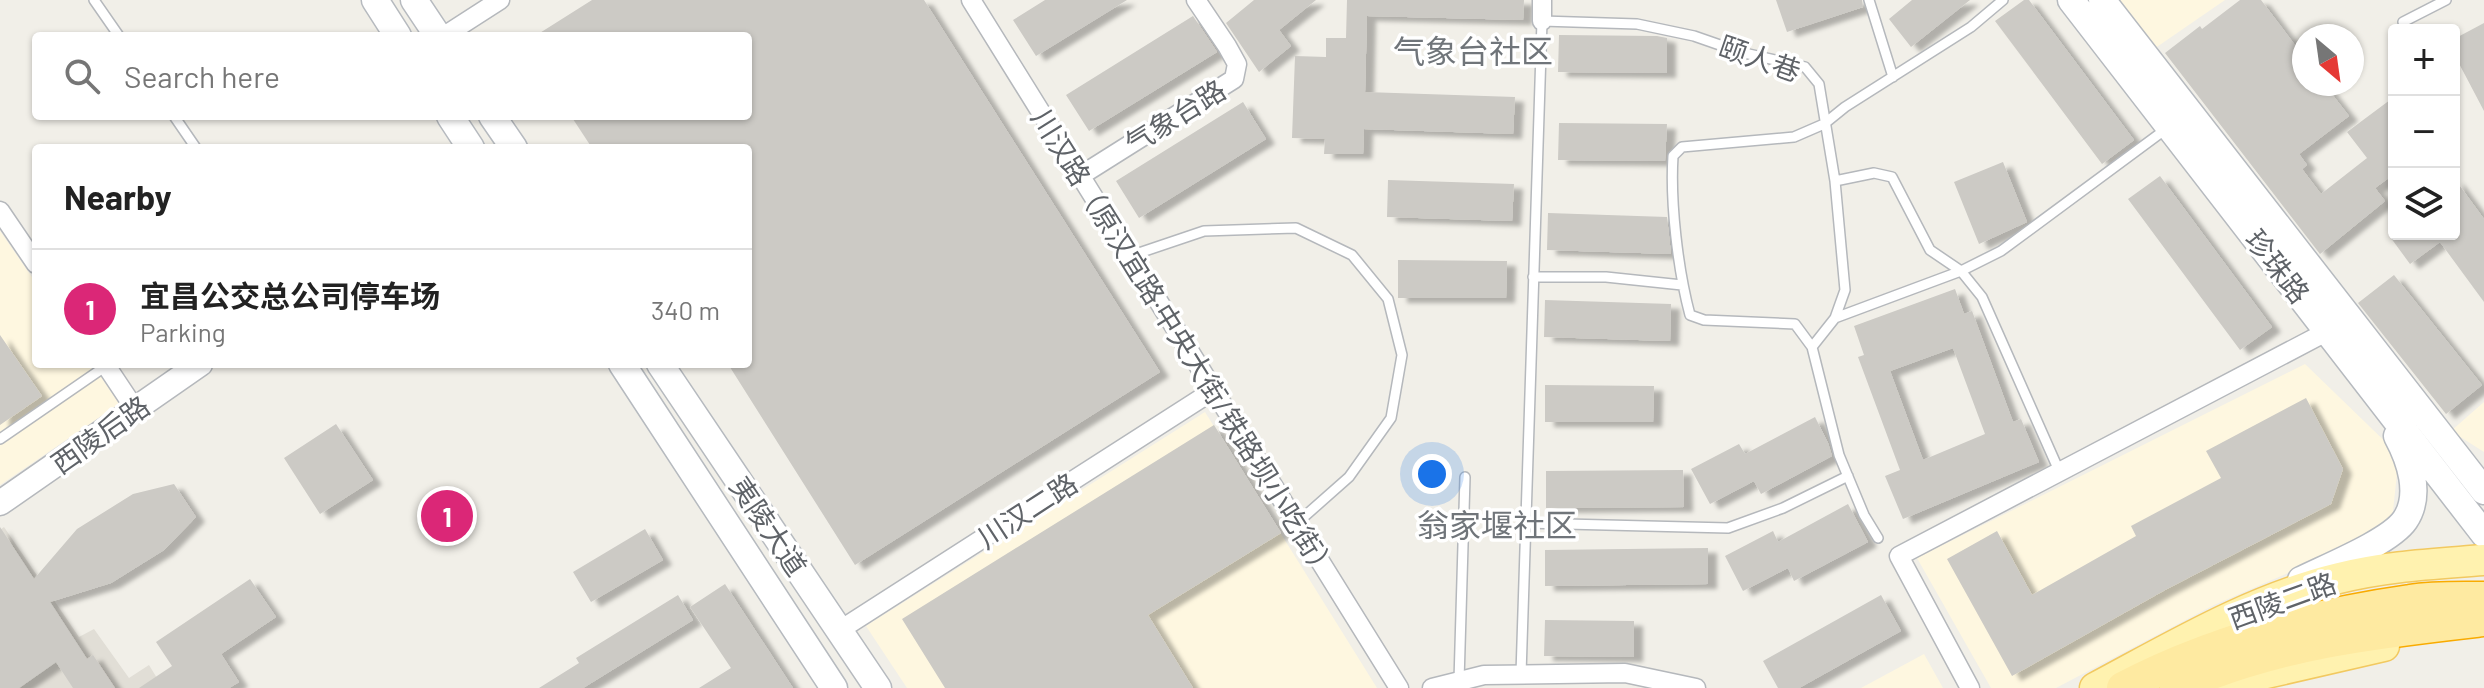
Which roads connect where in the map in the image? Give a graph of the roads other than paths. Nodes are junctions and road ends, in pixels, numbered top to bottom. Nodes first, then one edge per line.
1 (94, 0) edge
2 (375, 0) edge
3 (414, 0) edge
4 (500, 0) edge
5 (971, 0) edge
6 (1196, 0) edge
7 (1542, 0) edge
8 (1869, 0) edge
9 (2003, 0) edge
10 (2071, 0) edge
11 (2102, 0) edge
12 (2446, 0) edge
13 (1542, 21) junction
14 (2403, 22) dead end
15 (116, 32) edge
16 (395, 32) edge
17 (435, 32) edge
18 (450, 32) edge
19 (1893, 77) junction
20 (177, 120) edge
21 (453, 120) edge
22 (495, 120) edge
23 (1824, 124) junction
24 (2169, 127) junction
25 (193, 144) edge
26 (468, 144) edge
27 (511, 144) edge
28 (1080, 176) junction
29 (1835, 181) junction
30 (0, 211) edge
31 (1130, 256) junction
32 (32, 258) edge
33 (1961, 271) junction
34 (1533, 277) junction
35 (1682, 285) junction
36 (1835, 318) junction
37 (2328, 331) junction
38 (1812, 347) junction
39 (102, 368) edge
40 (108, 368) edge
41 (194, 368) edge
42 (625, 368) edge
43 (663, 368) edge
44 (2359, 371) junction
45 (1214, 390) junction
46 (135, 409) junction
47 (0, 439) edge
48 (2060, 473) junction
49 (2475, 473) edge
50 (1848, 476) junction
51 (1465, 477) dead end
52 (2484, 491) edge
53 (0, 503) edge
54 (1297, 523) junction
55 (1525, 523) junction
56 (2484, 534) edge
57 (1878, 538) dead end
58 (2484, 560) edge
59 (2484, 598) edge
60 (2238, 612) junction
61 (2479, 624) edge
62 (840, 630) junction
63 (1521, 674) junction
64 (1459, 681) junction
65 (1558, 681) edge
66 (834, 688) edge
67 (878, 688) edge
68 (1399, 688) edge
69 (1432, 688) edge
70 (1696, 688) edge
71 (1970, 688) edge
72 (2095, 688) edge
73 (2123, 688) edge
74 (2176, 688) edge
75 (2219, 688) edge

1 - 15 lane
2 - 16 main road
3 - 17 main road
4 - 18 street
5 - 28 street, 川汉路（原汉宜路·中央大街/铁路坝小吃街）
6 - 28 street, 气象台路
7 - 13 street
8 - 19 lane
9 - 19 lane
10 - 24 main road, 珍珠路
11 - 49 main road, 珍珠路
12 - 14 lane
13 - 23 lane, 颐人巷
13 - 34 lane
19 - 23 lane
20 - 25 lane
21 - 26 main road
22 - 27 main road
23 - 29 lane, 颐人巷
23 - 35 lane
24 - 33 lane
24 - 37 main road, 珍珠路
28 - 31 street, 川汉路（原汉宜路·中央大街/铁路坝小吃街）
29 - 33 lane
29 - 36 lane, 颐人巷
30 - 32 street
31 - 45 street, 川汉路（原汉宜路·中央大街/铁路坝小吃街）
31 - 54 lane
33 - 36 lane
33 - 48 lane
34 - 35 lane
34 - 55 lane
35 - 38 lane
36 - 38 lane, 颐人巷
37 - 44 main road, 珍珠路
37 - 48 street
38 - 50 lane
39 - 47 lane
40 - 46 street
41 - 46 street, 西陵后路
42 - 66 main road, 夷陵大道
43 - 62 main road, 夷陵大道
44 - 56 main road, 珍珠路
44 - 60 main road
45 - 54 street, 川汉路（原汉宜路·中央大街/铁路坝小吃街）
45 - 62 street, 川汉二路
46 - 53 street, 西陵后路
48 - 71 street
49 - 52 main road, 珍珠路
50 - 55 lane
50 - 57 lane
51 - 64 lane
54 - 68 street, 川汉路（原汉宜路·中央大街/铁路坝小吃街）
55 - 63 lane
58 - 60 main road, 西陵二路
59 - 73 highway
60 - 72 main road, 西陵二路
61 - 74 highway
61 - 75 main road
62 - 67 main road, 夷陵大道
63 - 64 street
63 - 65 street
64 - 69 street
65 - 70 street

